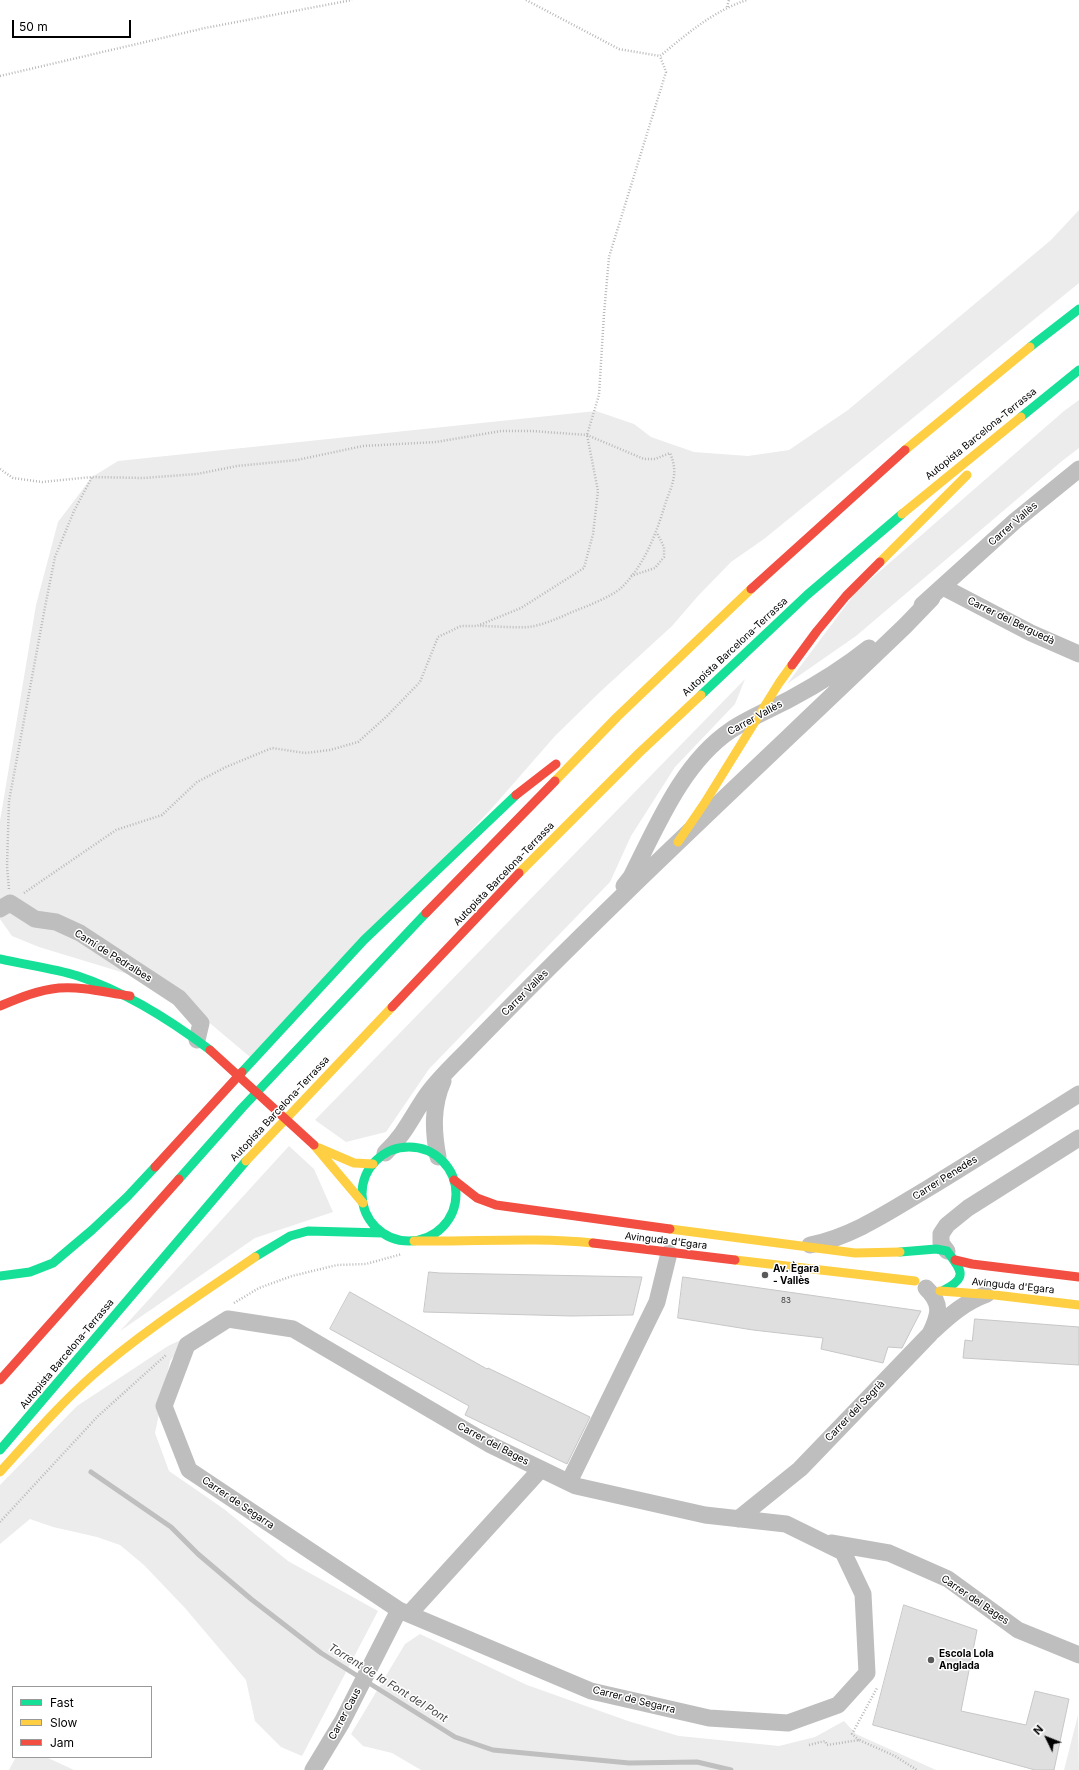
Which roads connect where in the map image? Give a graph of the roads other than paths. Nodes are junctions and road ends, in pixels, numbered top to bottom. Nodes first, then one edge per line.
1 (1079, 309) edge
2 (1079, 370) edge
3 (1046, 396) junction
4 (1079, 469) edge
5 (937, 592) junction
6 (1079, 654) edge
7 (760, 714) junction
8 (617, 716) junction
9 (678, 842) junction
10 (5, 906) edge
11 (595, 921) junction
12 (0, 959) edge
13 (130, 996) junction
14 (0, 1006) edge
15 (196, 1040) junction
16 (454, 1064) junction
17 (1079, 1094) edge
18 (1079, 1138) edge
19 (314, 1145) junction
20 (438, 1157) junction
21 (379, 1159) junction
22 (454, 1180) junction
23 (363, 1203) junction
24 (383, 1233) junction
25 (414, 1241) junction
26 (804, 1246) junction
27 (926, 1250) junction
28 (669, 1253) junction
29 (951, 1255) junction
30 (912, 1258) dead end
31 (908, 1272) dead end
32 (0, 1276) edge
33 (1079, 1277) edge
34 (920, 1285) junction
35 (952, 1288) junction
36 (988, 1294) junction
37 (1079, 1305) edge
38 (936, 1329) junction
39 (187, 1345) joint
40 (0, 1380) edge
41 (0, 1450) edge
42 (541, 1469) junction
43 (0, 1472) edge
44 (569, 1482) junction
45 (738, 1519) junction
46 (821, 1541) junction
47 (404, 1612) junction
48 (1079, 1655) edge
49 (873, 1677) joint
50 (313, 1770) edge

1 - 8 main road
2 - 3 main road, Autopista Barcelona-Terrassa
3 - 7 main road
3 - 41 main road, Autopista Barcelona-Terrassa
4 - 5 street, Carrer Vallès
5 - 6 street, Carrer del Berguedà
5 - 7 street, Carrer Vallès
5 - 9 street, Carrer Vallès
7 - 9 main road
7 - 11 street, Carrer Vallès
8 - 32 main road
8 - 40 main road
9 - 11 street, Carrer Vallès
10 - 15 street, Camí de Pedralbes
11 - 16 street, Carrer Vallès
12 - 13 main road
13 - 14 main road
13 - 15 main road
15 - 19 main road, bridge
16 - 20 street, Carrer Vallès
16 - 21 street, Carrer Vallès
17 - 26 street, Carrer Penedès
18 - 29 street
19 - 21 main road
19 - 23 main road
20 - 21 main road
20 - 22 main road
21 - 23 main road
22 - 25 main road
22 - 26 main road, Avinguda d'Egara
23 - 24 main road
24 - 25 main road
24 - 43 main road
25 - 28 main road, Avinguda d'Egara
26 - 27 main road, Avinguda d'Egara
27 - 29 main road, Avinguda d'Egara
27 - 30 main road
28 - 34 main road, Avinguda d'Egara
28 - 44 street
29 - 33 main road, Avinguda d'Egara
29 - 35 main road, Avinguda d'Egara
31 - 34 main road
34 - 35 main road, Avinguda d'Egara
34 - 38 street, Carrer del Segrià
35 - 36 main road, Avinguda d'Egara
35 - 38 street, Carrer del Segrià
36 - 37 main road, Avinguda d'Egara
36 - 38 street, Carrer del Segrià
38 - 45 street, Carrer del Segrià
39 - 42 street, Carrer del Bages
39 - 47 street, Carrer de Segarra
42 - 44 street, Carrer del Bages
42 - 47 street
44 - 45 street, Carrer del Bages
45 - 46 street, Carrer del Bages
46 - 48 street, Carrer del Bages
46 - 49 street, Carrer del Bages
47 - 49 street, Carrer de Segarra
47 - 50 street, Carrer Caus

